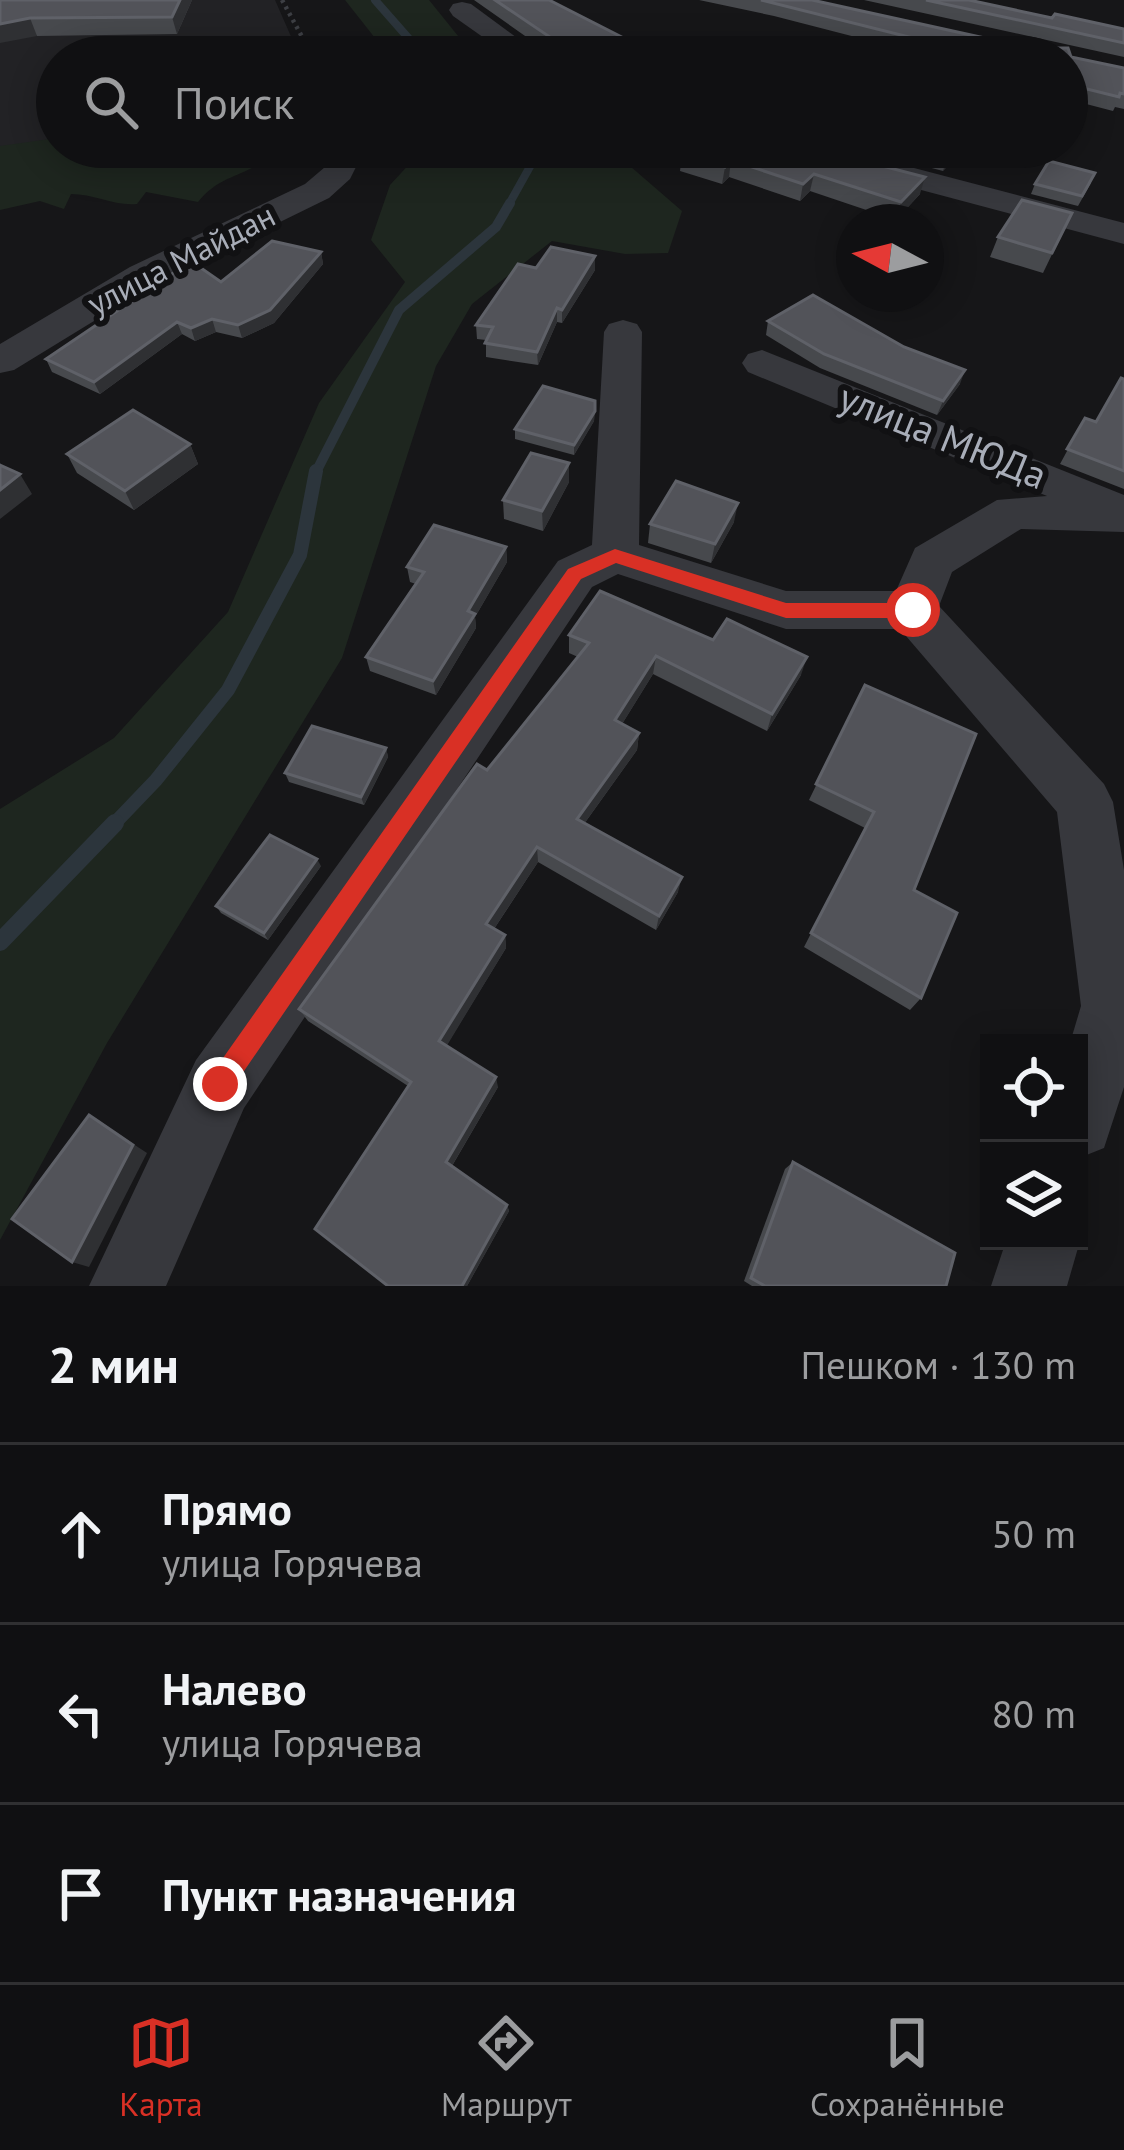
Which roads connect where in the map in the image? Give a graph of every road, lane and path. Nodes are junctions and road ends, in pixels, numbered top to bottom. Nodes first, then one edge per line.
1 (282, 0) edge
2 (462, 10) dead end
3 (302, 36) edge
4 (499, 36) edge
5 (341, 168) edge
6 (876, 168) edge
7 (1124, 234) edge
8 (623, 332) dead end
9 (0, 361) edge
10 (762, 363) dead end
11 (1124, 513) edge
12 (615, 555) junction
13 (913, 610) junction
14 (1088, 1093) edge
15 (1040, 1250) edge
16 (127, 1286) edge
17 (1029, 1286) edge

1 - 3 path
2 - 4 street
5 - 9 street, улица Майдан
6 - 7 street
8 - 12 street
10 - 11 street, улица МЮДа
11 - 13 street
12 - 13 street
12 - 16 street
13 - 14 street
15 - 17 street

